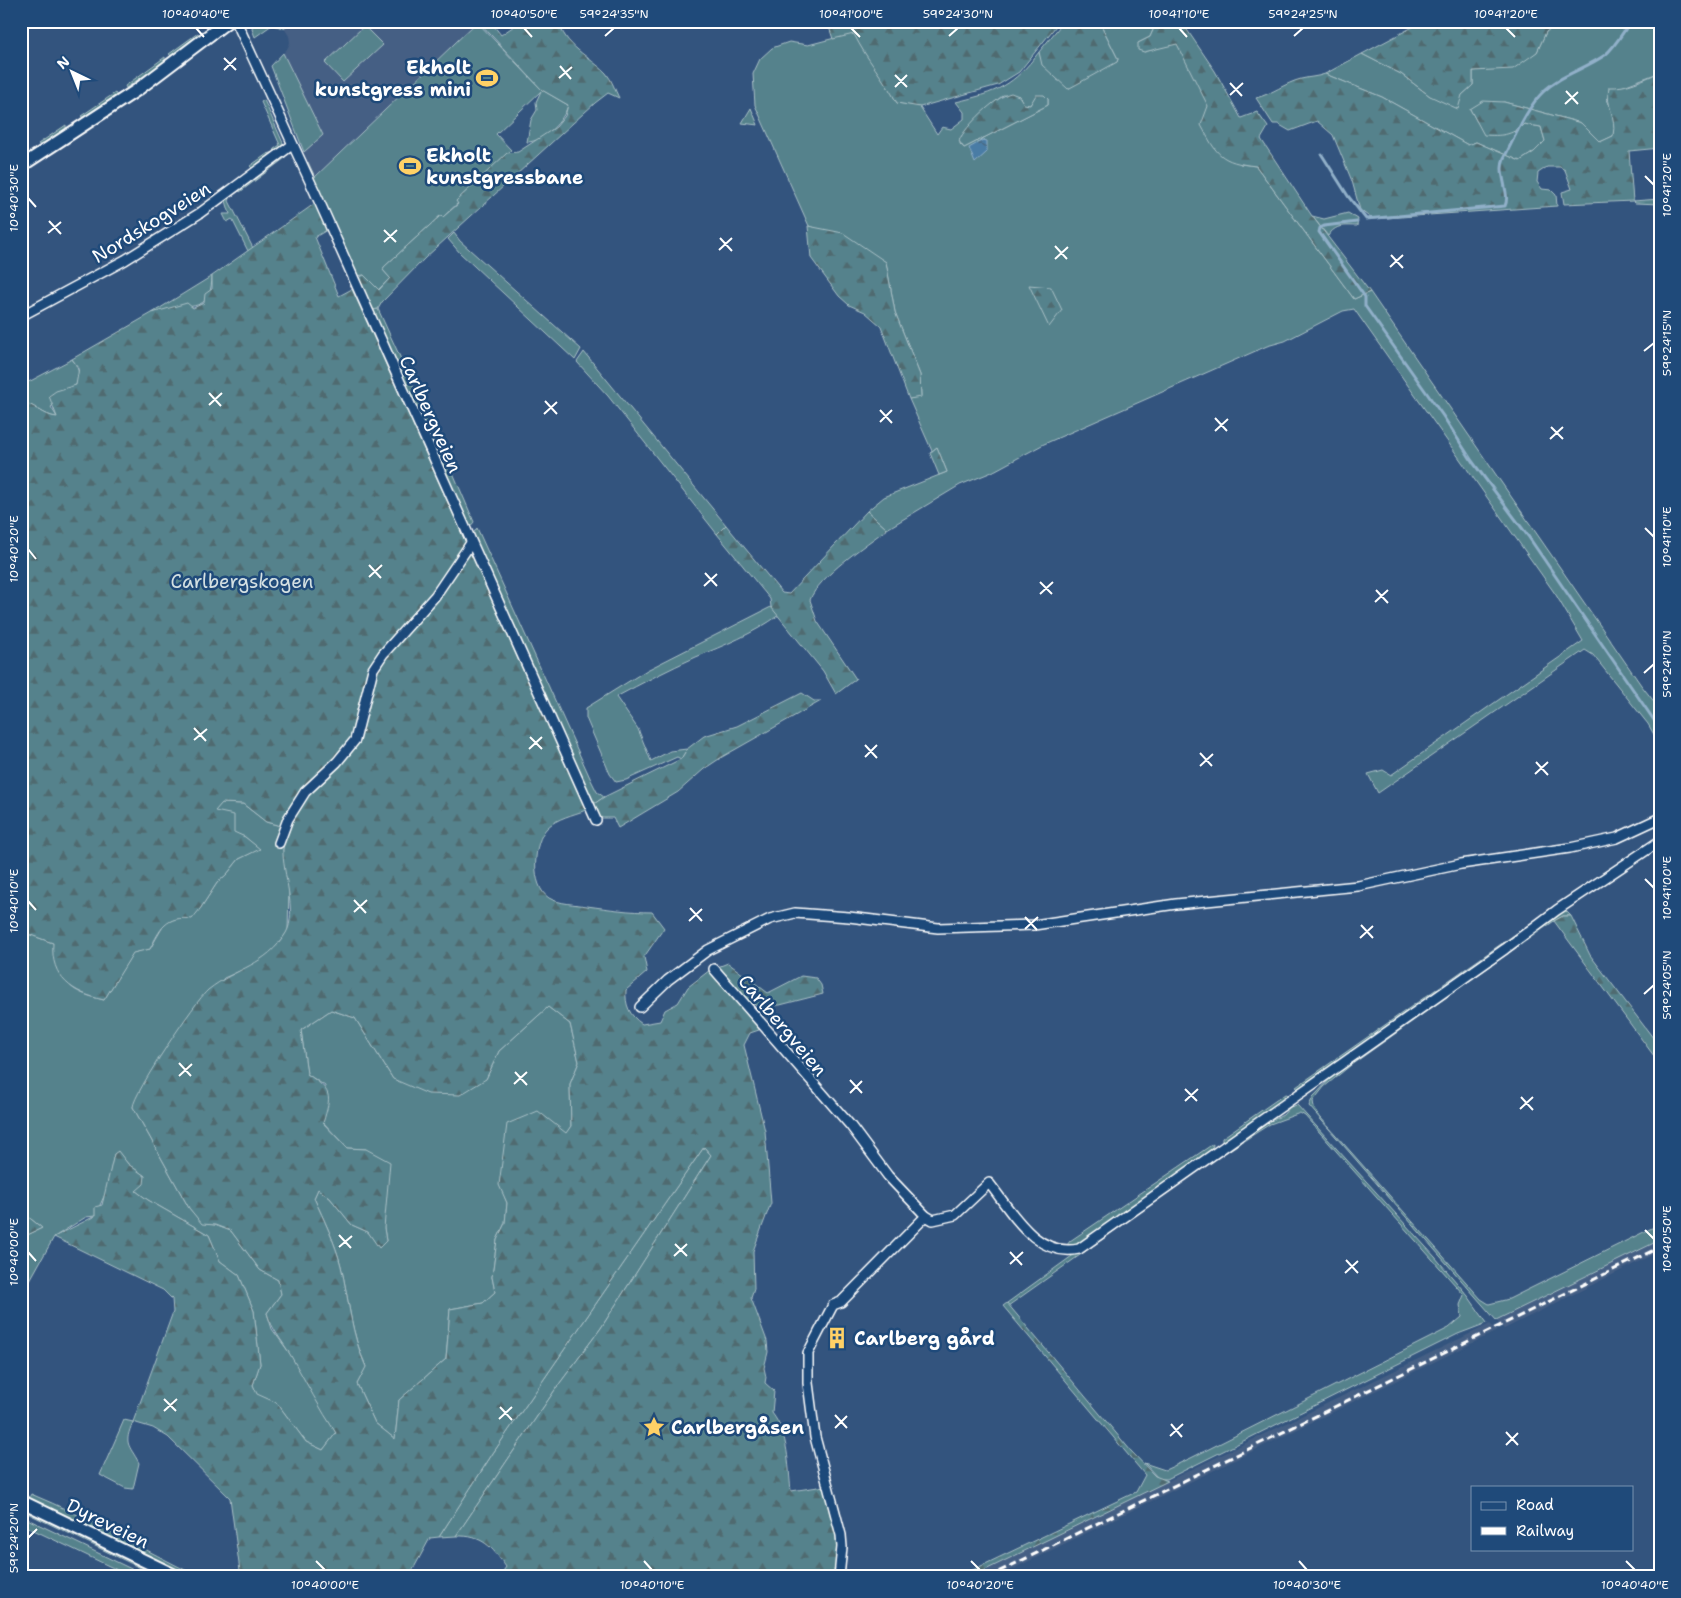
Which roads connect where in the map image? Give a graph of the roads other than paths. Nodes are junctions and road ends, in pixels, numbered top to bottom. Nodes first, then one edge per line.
1 (228, 21) edge
2 (236, 21) edge
3 (292, 146) junction
4 (21, 166) edge
5 (21, 316) edge
6 (471, 543) junction
7 (1660, 818) edge
8 (596, 820) dead end
9 (1660, 841) edge
10 (279, 843) dead end
11 (714, 969) dead end
12 (640, 1007) dead end
13 (926, 1216) junction
14 (21, 1501) edge
15 (178, 1577) edge
16 (839, 1577) edge

1 - 4 street
2 - 3 street, Carlbergveien
3 - 5 street, Nordskogveien
3 - 6 street, Carlbergveien
6 - 8 street, Carlbergveien
6 - 10 street
7 - 12 street
9 - 13 street
11 - 13 street, Carlbergveien
13 - 16 street
14 - 15 street, Dyreveien

